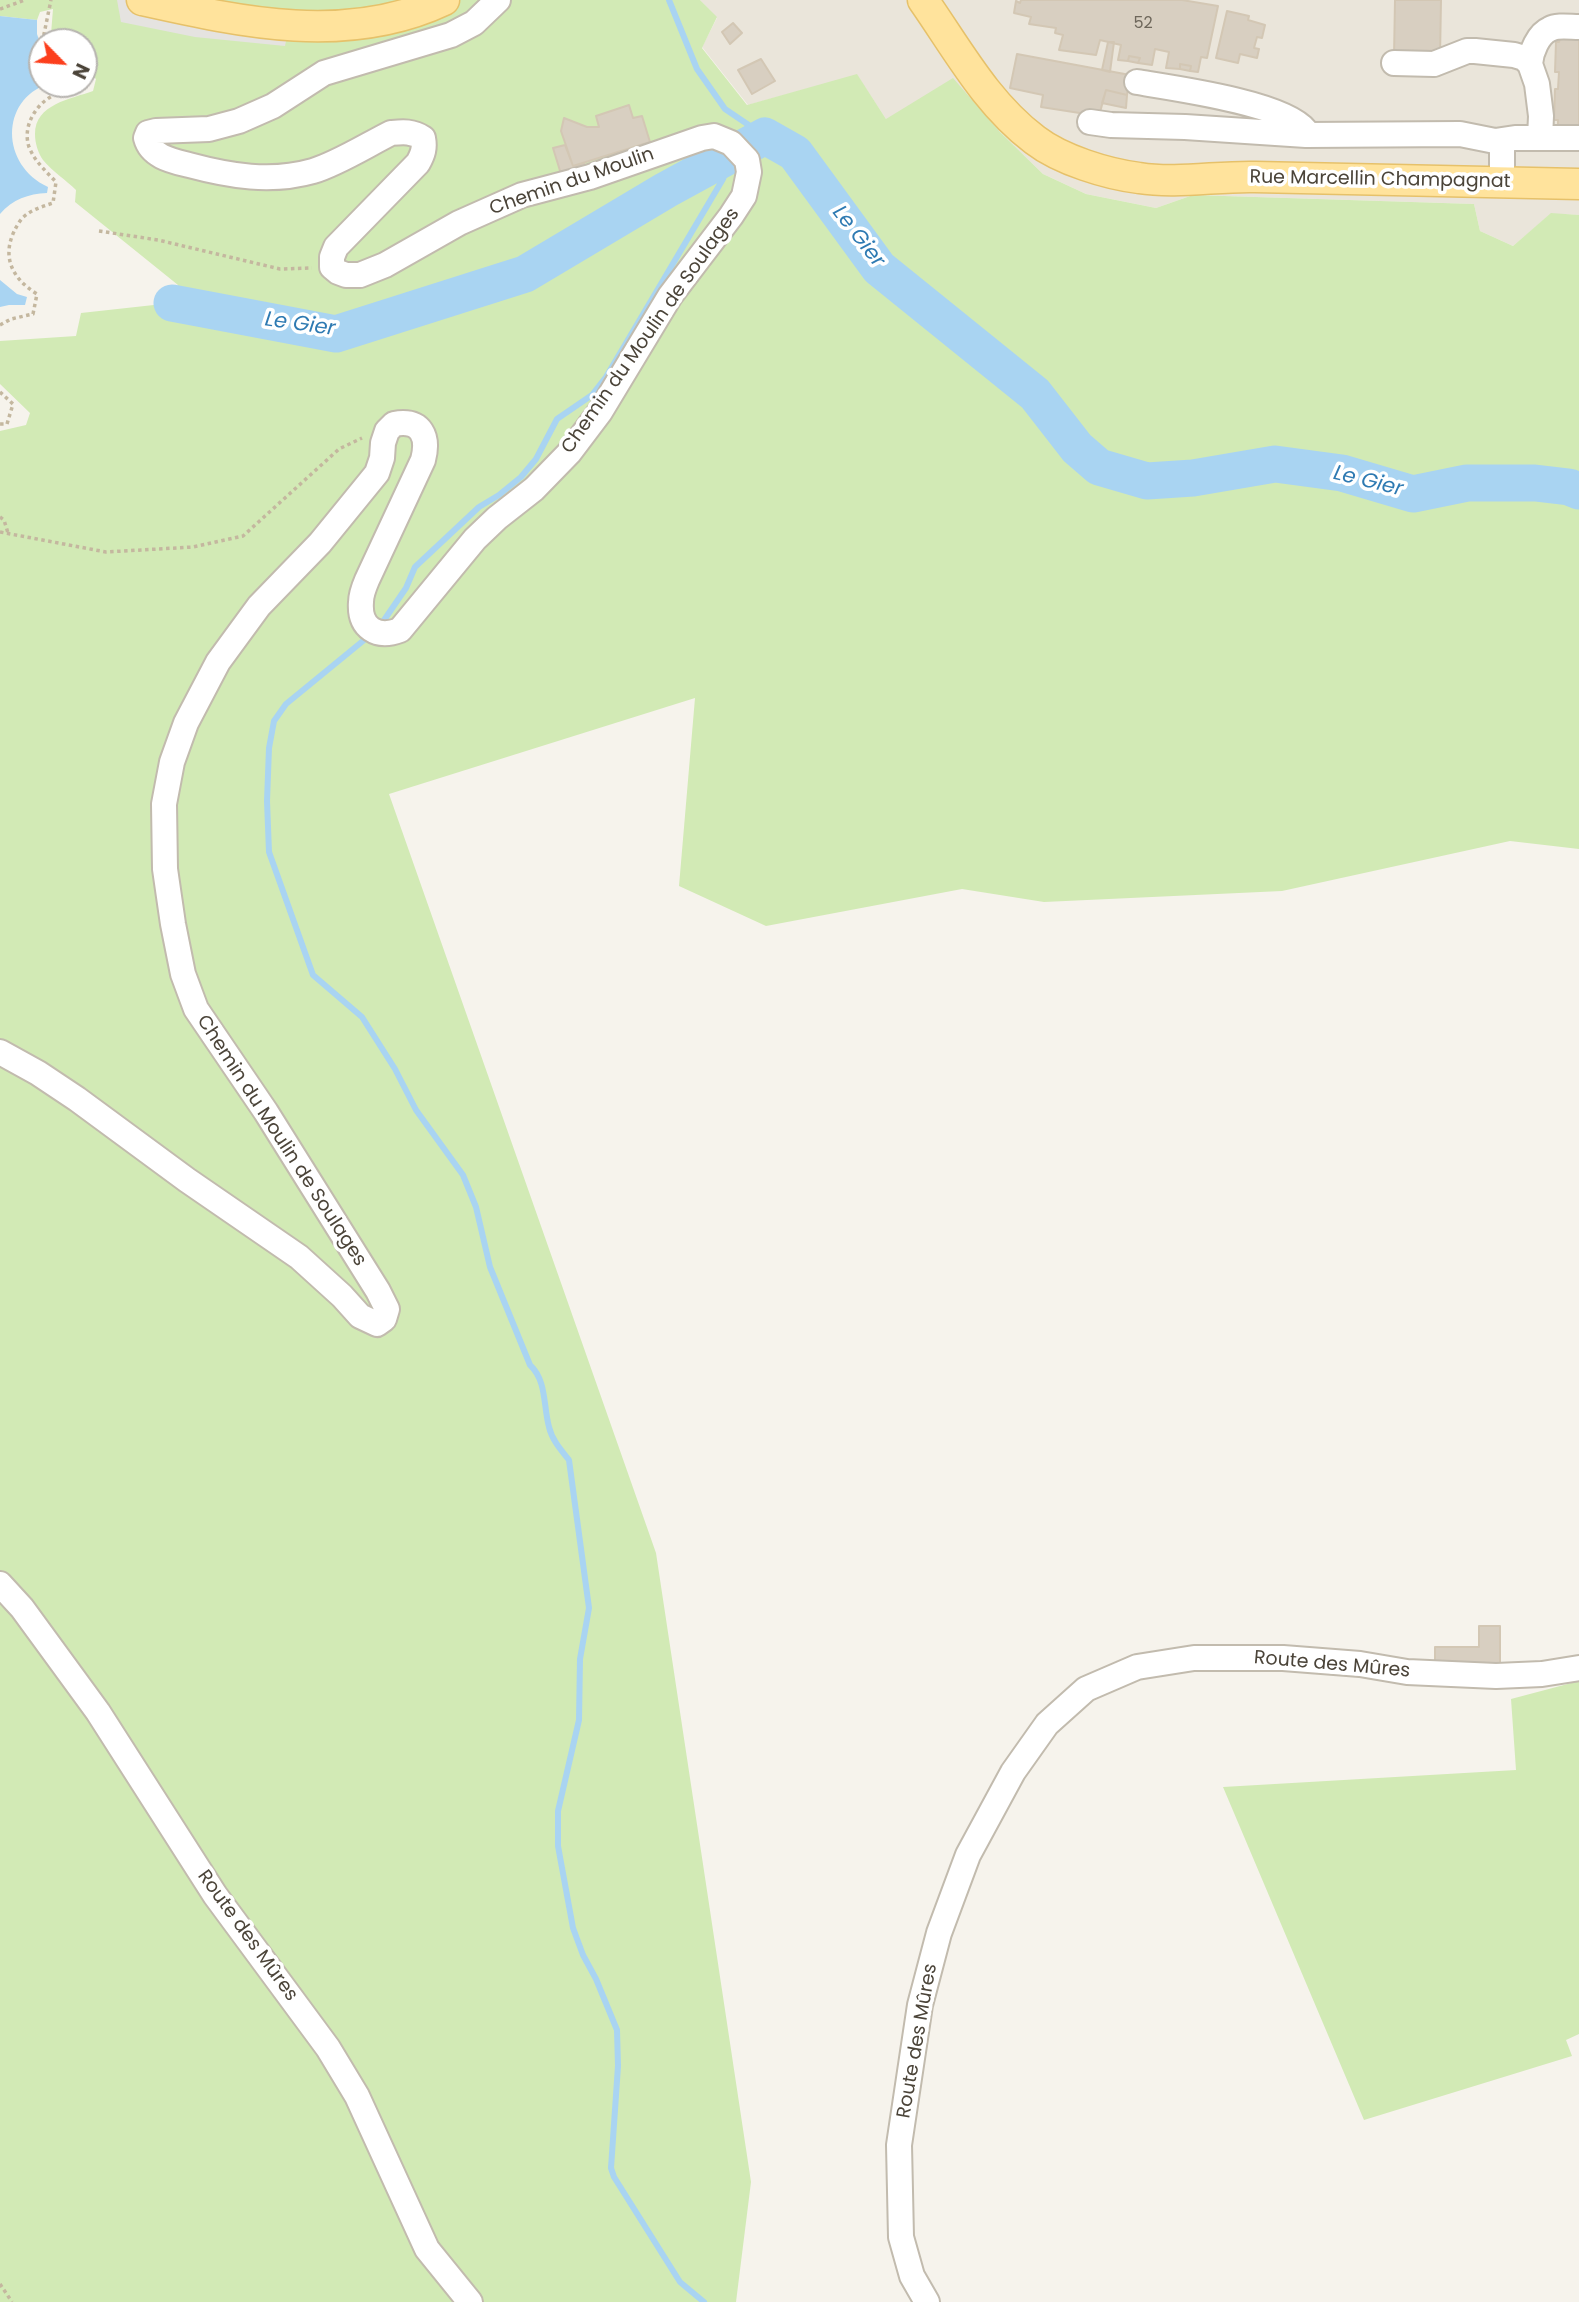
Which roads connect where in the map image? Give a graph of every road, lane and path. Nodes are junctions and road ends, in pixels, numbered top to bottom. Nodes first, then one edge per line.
1 (25, 0) edge
2 (51, 0) edge
3 (142, 0) edge
4 (444, 0) edge
5 (498, 0) edge
6 (923, 0) edge
7 (0, 9) edge
8 (1579, 27) edge
9 (45, 28) edge
10 (1394, 63) dead end
11 (1530, 64) junction
12 (1137, 82) dead end
13 (50, 98) edge
14 (1090, 122) dead end
15 (1306, 135) junction
16 (1540, 138) junction
17 (1579, 138) edge
18 (1502, 141) junction
19 (739, 152) joint
20 (1502, 183) junction
21 (1579, 184) edge
22 (99, 232) dead end
23 (332, 267) junction
24 (0, 325) edge
25 (0, 393) edge
26 (0, 424) edge
27 (383, 443) junction
28 (0, 517) edge
29 (0, 532) edge
30 (8, 534) junction
31 (0, 1052) edge
32 (0, 1584) edge
33 (1579, 1668) edge
34 (0, 2284) edge
35 (12, 2302) edge
36 (470, 2302) edge
37 (927, 2302) edge

1 - 7 path
2 - 9 path
3 - 4 main road
5 - 23 street
6 - 20 main road, Rue Marcellin Champagnat
8 - 11 street
10 - 11 street
11 - 16 street
12 - 15 street
13 - 24 path
14 - 15 street
15 - 18 street
16 - 17 street
16 - 18 street
18 - 20 street
19 - 23 street, Chemin du Moulin
19 - 27 street, Chemin du Moulin de Soulages
20 - 21 main road, Rue Marcellin Champagnat
22 - 23 path
25 - 26 path
27 - 30 path
27 - 31 street, Chemin du Moulin de Soulages
28 - 30 path
29 - 30 path
32 - 36 street, Route des Mûres
33 - 37 street, Route des Mûres
34 - 35 path

